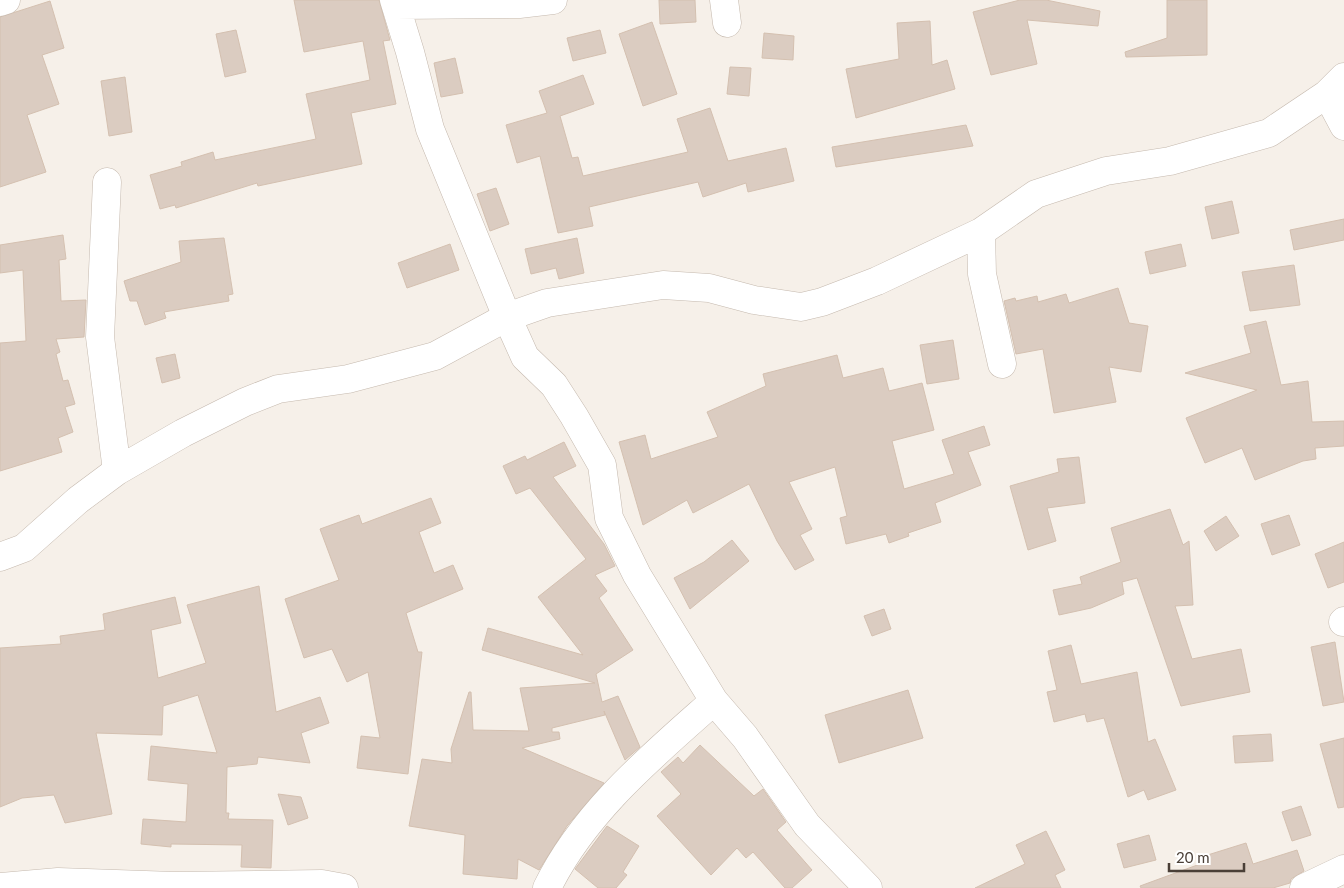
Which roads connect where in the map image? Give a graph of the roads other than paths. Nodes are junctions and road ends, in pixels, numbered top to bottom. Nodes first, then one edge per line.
1 (6, 0) edge
2 (553, 0) edge
3 (0, 2) edge
4 (395, 2) edge
5 (1336, 85) edge
6 (1344, 126) edge
7 (107, 182) dead end
8 (981, 232) junction
9 (507, 317) junction
10 (1002, 364) dead end
11 (117, 471) junction
12 (0, 557) edge
13 (714, 701) junction
14 (1344, 869) edge
15 (0, 887) edge
16 (344, 888) edge
17 (547, 888) edge
18 (868, 888) edge
19 (1304, 888) edge

1 - 3 street
2 - 4 street
4 - 9 street
5 - 6 street
5 - 8 street
7 - 11 street
8 - 9 street
8 - 10 street
9 - 11 street
9 - 13 street
11 - 12 street
13 - 17 street
13 - 18 street
14 - 19 street
15 - 16 street

